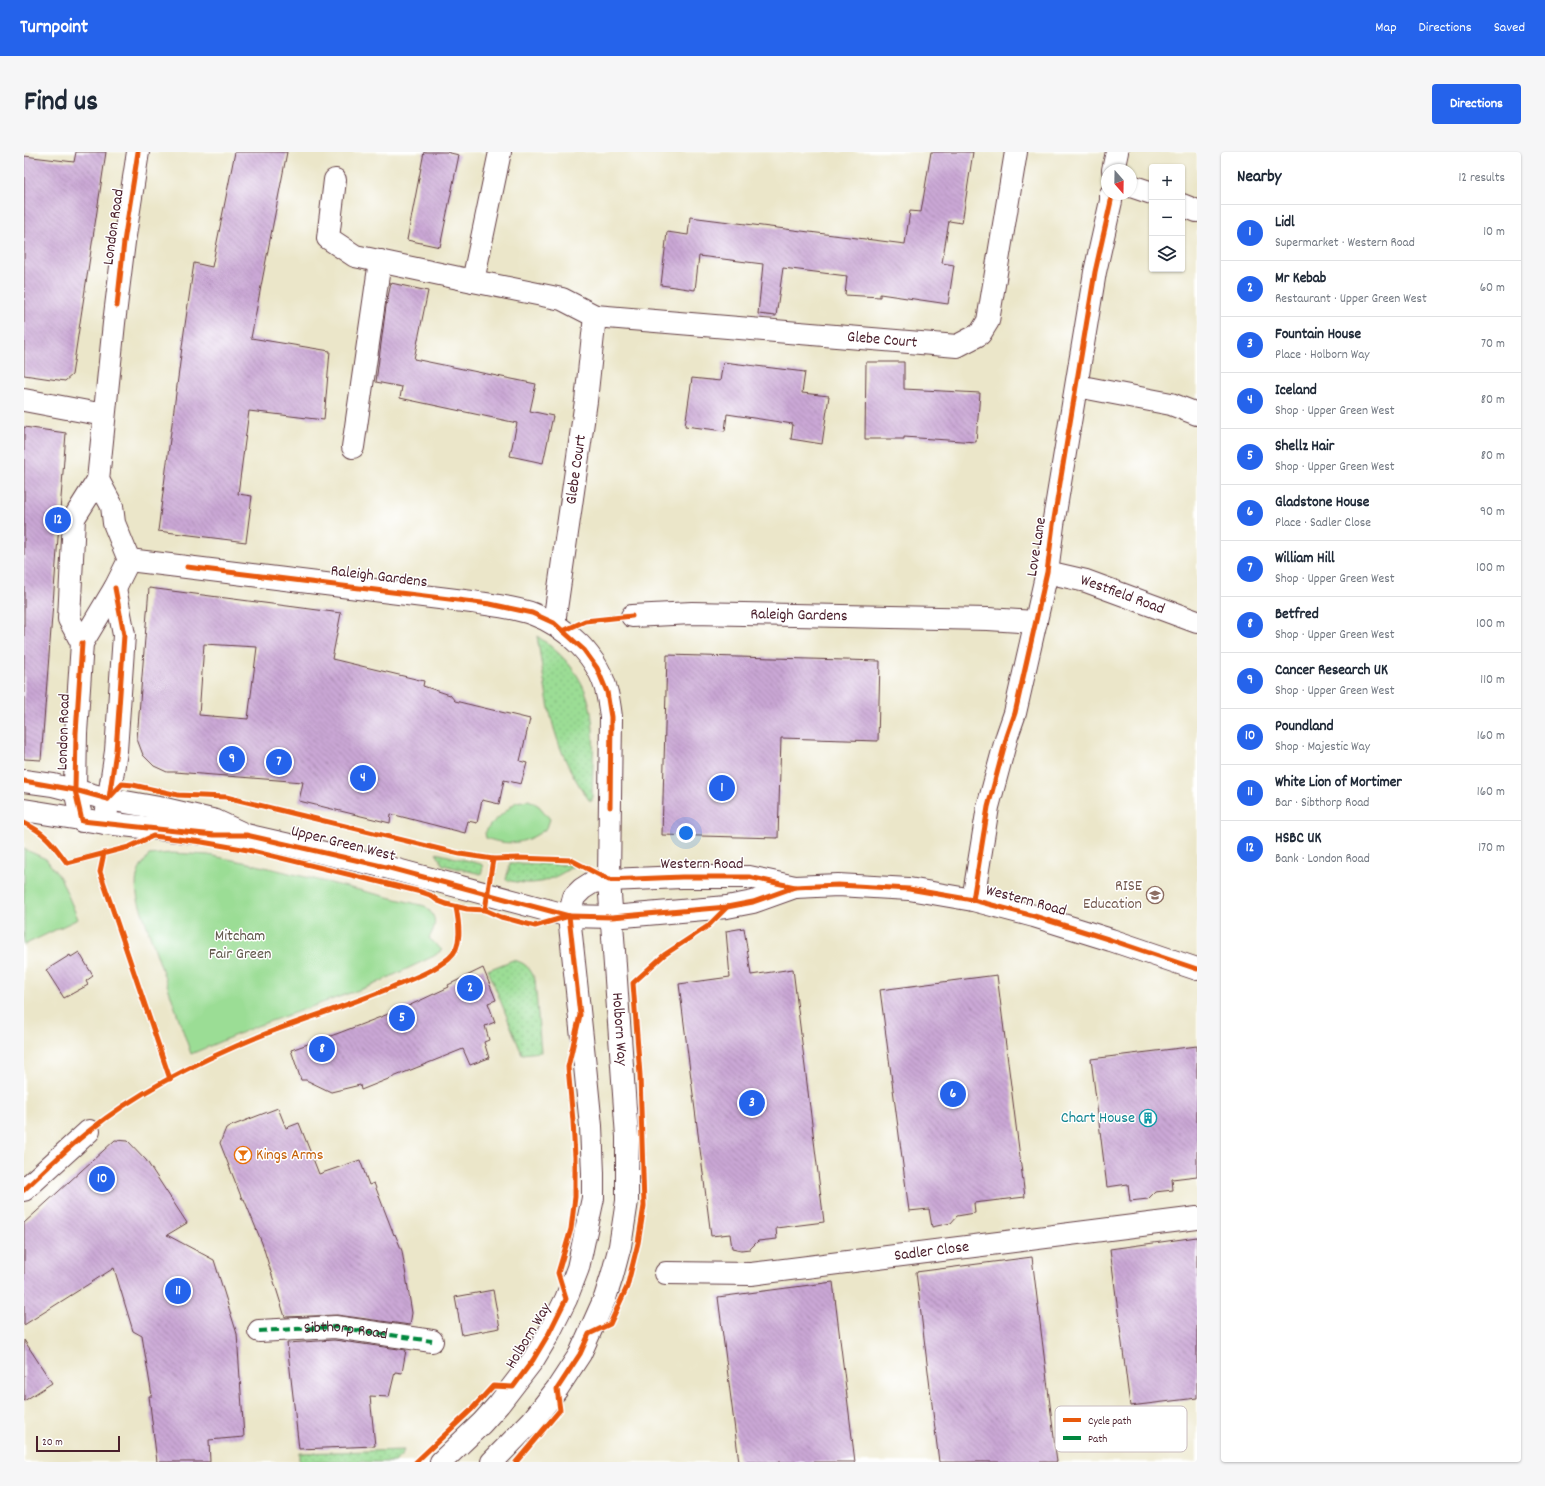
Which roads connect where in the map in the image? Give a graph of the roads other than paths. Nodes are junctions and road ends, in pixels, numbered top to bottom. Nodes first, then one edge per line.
1 (138, 152) edge
2 (500, 152) edge
3 (1016, 152) edge
4 (1117, 152) edge
5 (1114, 164) edge
6 (335, 180) dead end
7 (1137, 188) edge
8 (1149, 192) edge
9 (1111, 200) edge
10 (1185, 206) edge
11 (1197, 212) edge
12 (380, 261) junction
13 (472, 281) junction
14 (595, 316) junction
15 (1077, 386) junction
16 (24, 400) edge
17 (1197, 414) edge
18 (104, 415) junction
19 (353, 447) dead end
20 (98, 480) junction
21 (129, 560) junction
22 (1047, 572) junction
23 (115, 588) junction
24 (632, 616) dead end
25 (1036, 622) junction
26 (1197, 622) edge
27 (554, 623) junction
28 (82, 643) junction
29 (24, 781) edge
30 (75, 790) junction
31 (108, 799) junction
32 (24, 810) edge
33 (82, 821) junction
34 (105, 823) junction
35 (246, 834) junction
36 (609, 880) junction
37 (795, 887) junction
38 (973, 900) junction
39 (569, 916) junction
40 (612, 917) junction
41 (1197, 969) edge
42 (89, 1131) dead end
43 (24, 1190) edge
44 (1197, 1218) edge
45 (666, 1273) dead end
46 (260, 1331) dead end
47 (432, 1341) dead end
48 (440, 1462) edge
49 (492, 1462) edge

1 - 18 main road, London Road
2 - 13 main road
3 - 14 main road, Glebe Court
4 - 5 main road
6 - 12 main road, Glebe Court
7 - 8 main road
9 - 15 main road, Love Lane
10 - 11 main road
12 - 13 main road, Glebe Court
12 - 19 main road
13 - 14 main road, Glebe Court
14 - 27 main road, Glebe Court
15 - 17 main road
15 - 22 main road, Love Lane
16 - 18 main road
18 - 20 main road, London Road
20 - 21 main road
20 - 28 main road, London Road
21 - 23 main road, London Road
21 - 27 main road, Raleigh Gardens
22 - 25 main road, Love Lane
22 - 26 main road, Westfield Road
23 - 28 main road, London Road
23 - 31 main road
24 - 25 main road, Raleigh Gardens
25 - 38 main road, Love Lane
27 - 36 main road, Raleigh Gardens
28 - 30 main road, London Road
29 - 30 main road, Upper Green West
30 - 31 main road, Upper Green West
30 - 33 main road, London Road
31 - 34 main road
31 - 35 main road, Upper Green West
32 - 33 main road, Upper Green West
33 - 34 main road, Upper Green West
34 - 35 main road, Upper Green West
35 - 39 main road, Upper Green West
36 - 37 main road, Western Road
36 - 39 main road, Western Road
36 - 40 main road, Holborn Way
37 - 38 main road, Western Road
37 - 40 main road, Western Road
38 - 41 main road, Western Road
39 - 40 main road, Upper Green West
39 - 48 main road, Holborn Way
40 - 49 main road, Holborn Way
42 - 43 main road
44 - 45 main road, Sadler Close
46 - 47 main road, Sibthorp Road

